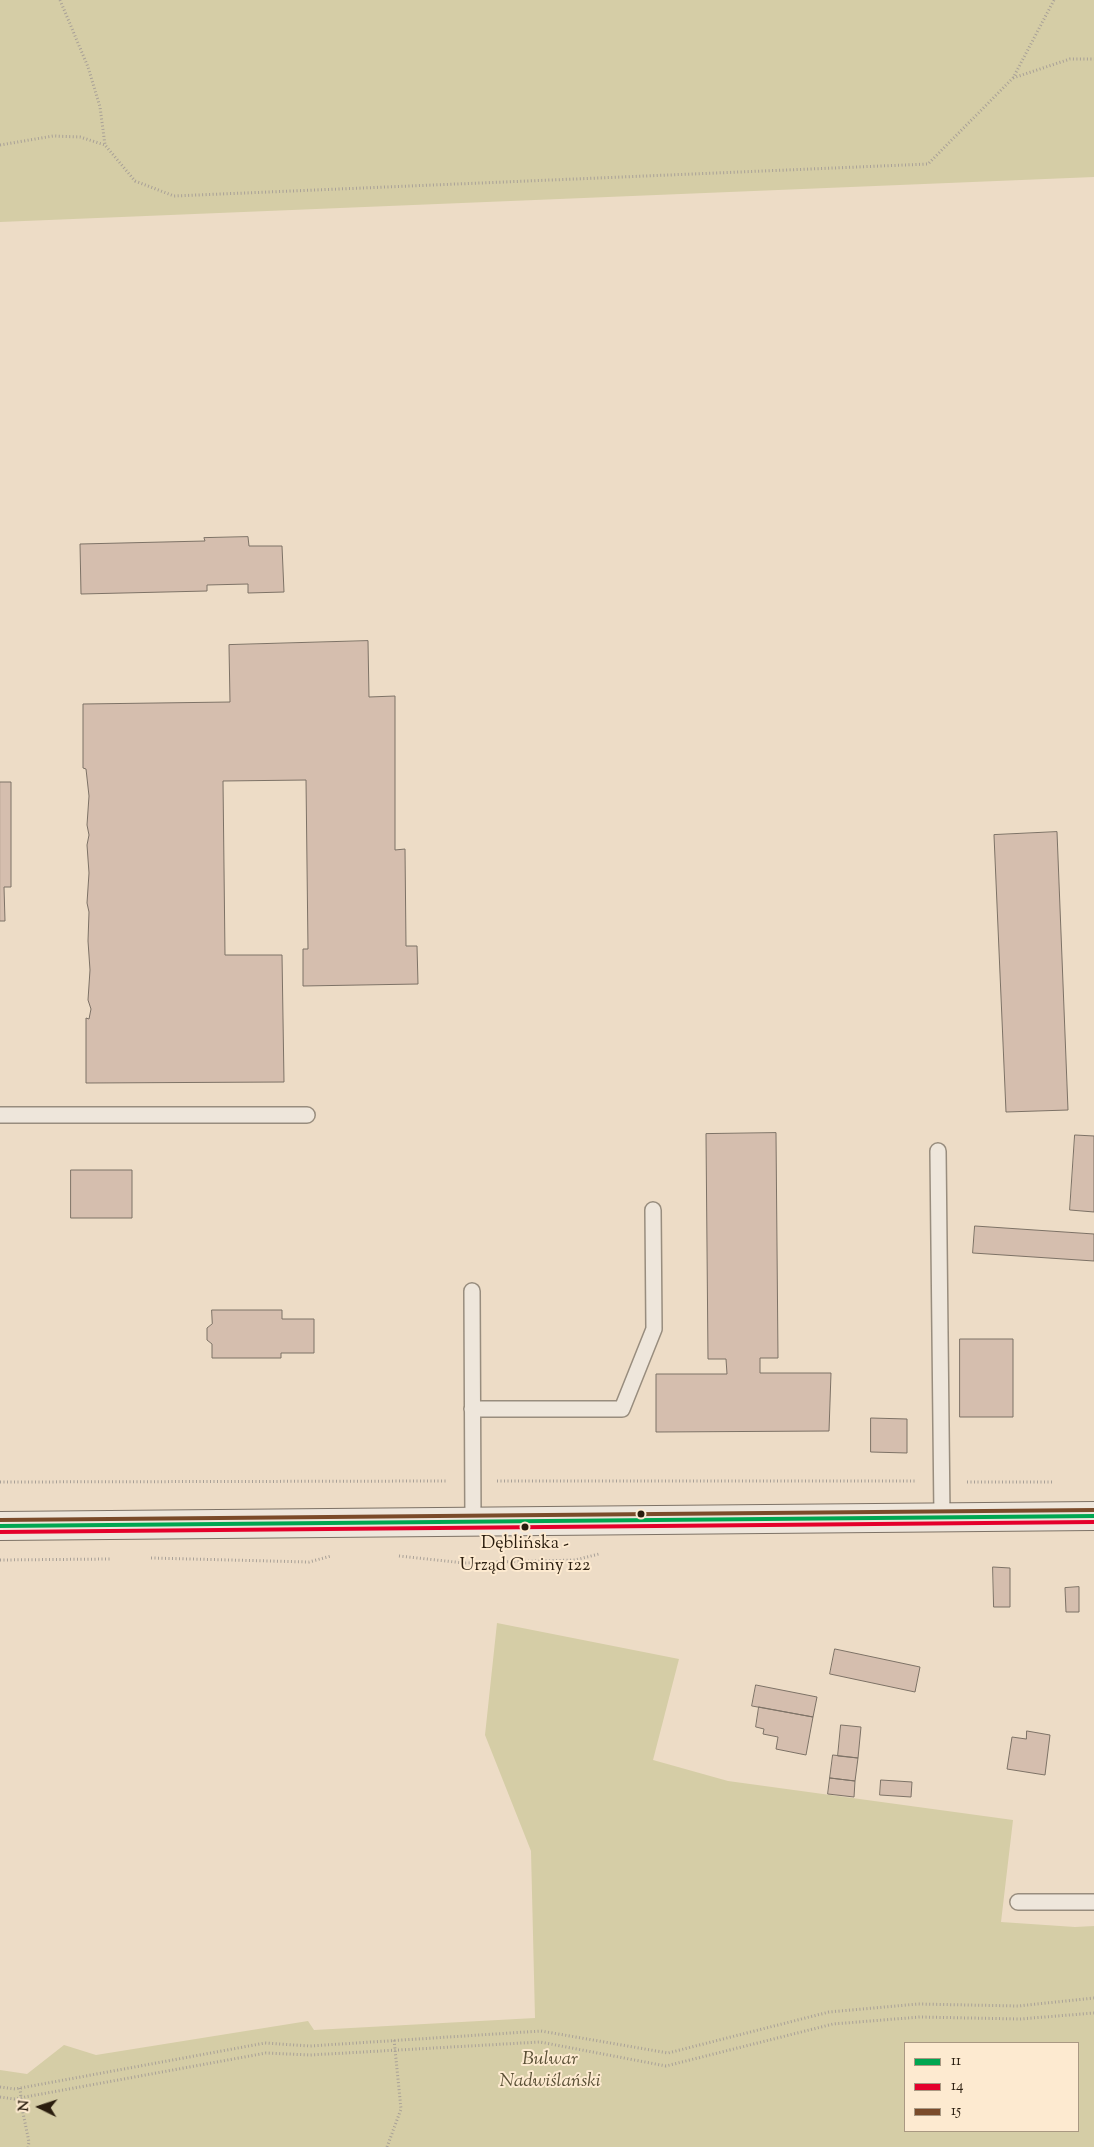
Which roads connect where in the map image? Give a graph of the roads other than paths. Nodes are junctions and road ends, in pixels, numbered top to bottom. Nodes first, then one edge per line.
1 (0, 1115) edge
2 (307, 1115) dead end
3 (938, 1151) dead end
4 (653, 1210) dead end
5 (472, 1291) dead end
6 (472, 1409) junction
7 (1094, 1516) edge
8 (942, 1517) junction
9 (473, 1522) junction
10 (0, 1526) edge
11 (1018, 1902) dead end
12 (1094, 1902) edge

1 - 2 lane
3 - 8 lane
4 - 6 lane
5 - 6 lane
6 - 9 lane
7 - 8 main road
8 - 9 main road
9 - 10 main road
11 - 12 lane

